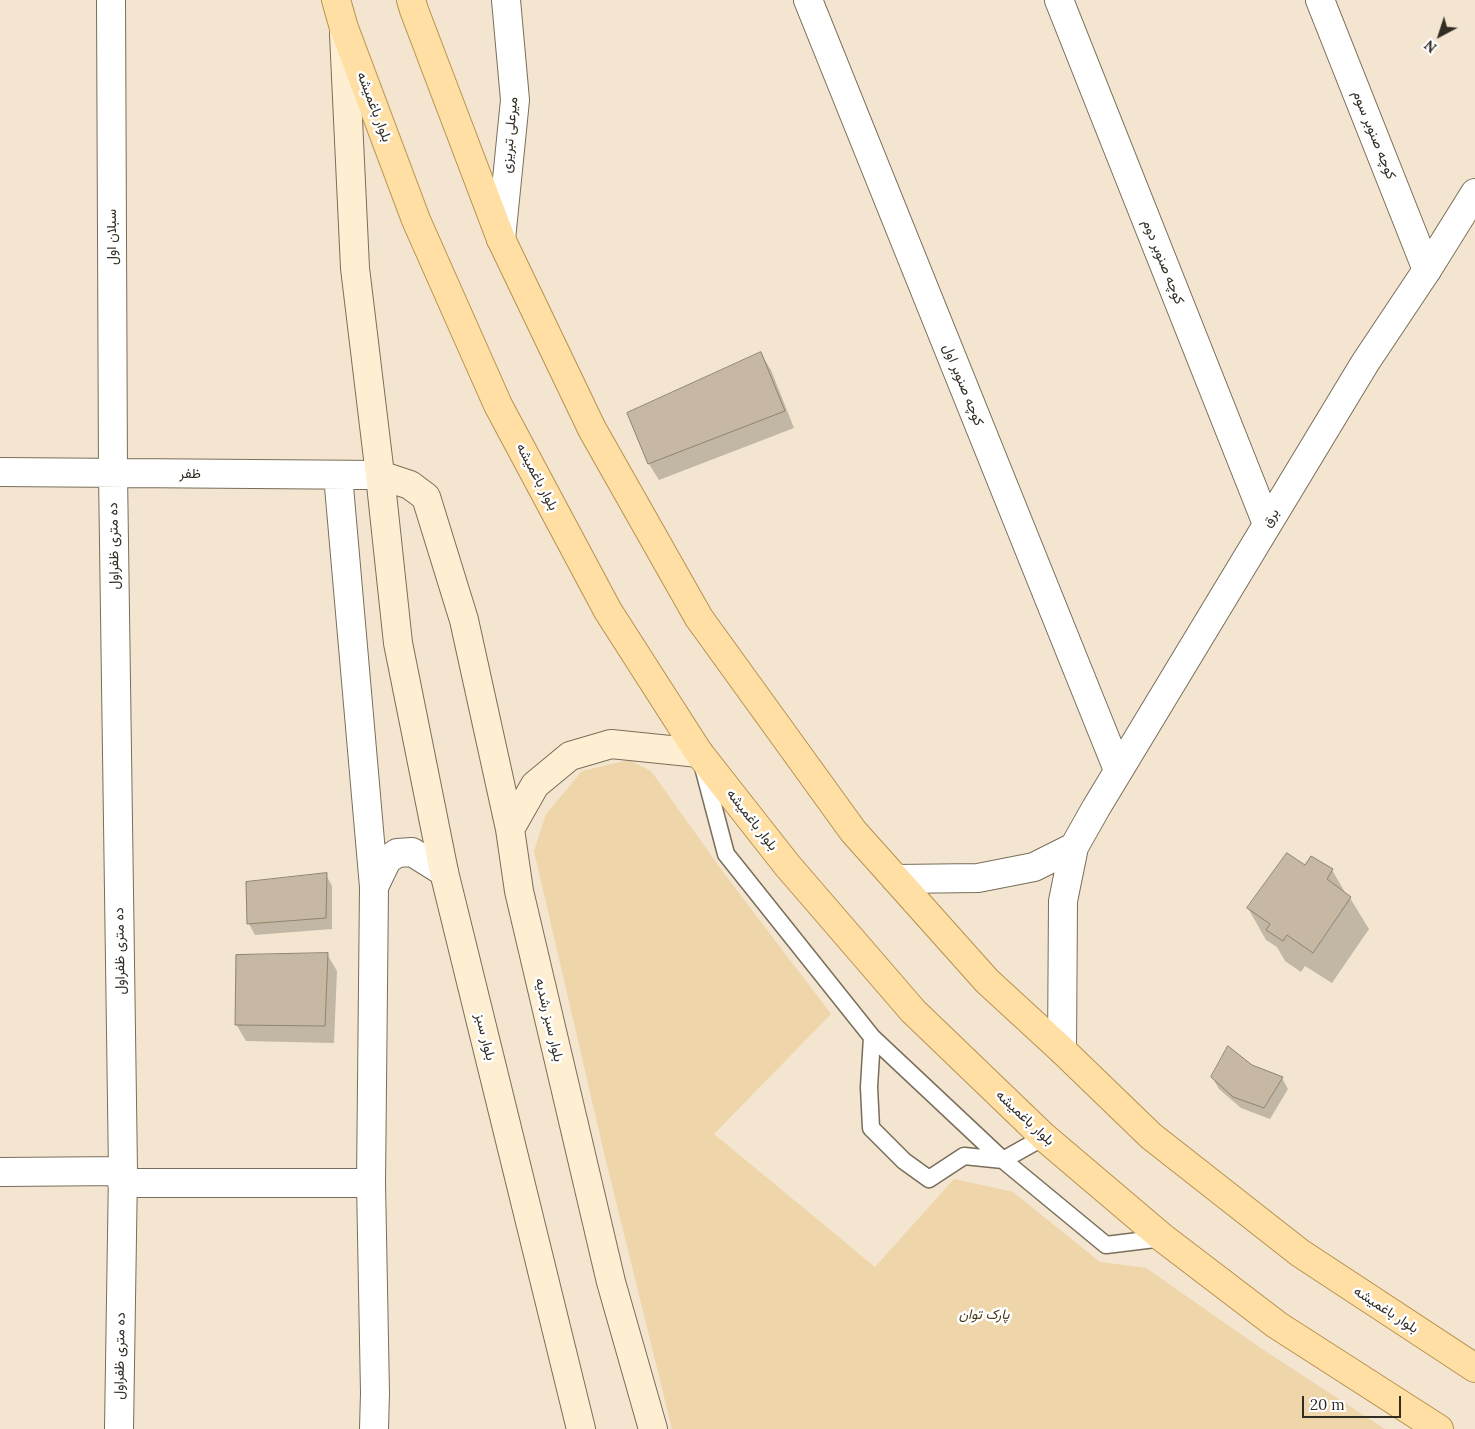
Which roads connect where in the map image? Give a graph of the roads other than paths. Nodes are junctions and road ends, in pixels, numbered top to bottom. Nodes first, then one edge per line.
1 (111, 0) edge
2 (336, 0) edge
3 (411, 0) edge
4 (506, 0) edge
5 (808, 0) edge
6 (1059, 0) edge
7 (1320, 0) edge
8 (344, 28) junction
9 (1475, 193) edge
10 (500, 239) junction
11 (1427, 270) junction
12 (0, 472) edge
13 (113, 473) junction
14 (338, 475) junction
15 (380, 475) junction
16 (1267, 524) junction
17 (699, 753) junction
18 (1118, 770) junction
19 (510, 829) junction
20 (1074, 847) junction
21 (444, 872) junction
22 (896, 879) junction
23 (374, 887) junction
24 (872, 1037) junction
25 (1062, 1050) junction
26 (1044, 1137) junction
27 (1003, 1160) junction
28 (0, 1172) edge
29 (123, 1177) junction
30 (371, 1183) junction
31 (1163, 1238) junction
32 (1475, 1368) edge
33 (120, 1429) edge
34 (374, 1429) edge
35 (581, 1429) edge
36 (653, 1429) edge
37 (1439, 1429) edge

1 - 13 street, سبلان اول
2 - 8 main road, بلوار باغمیشه
3 - 10 main road, بلوار باغمیشه
4 - 10 street, میرعلی تبریزی
5 - 18 street, کوچه صنوبر اول
6 - 16 street, کوچه صنوبر دوم
7 - 11 street, کوچه صنوبر سوم
8 - 15 main road, بلوار سبز
8 - 17 main road, بلوار باغمیشه
9 - 11 street, برق
10 - 22 main road, بلوار باغمیشه
11 - 16 street, برق
12 - 13 street, ظفر
13 - 14 street, ظفر
13 - 29 street, ده متری ظفراول
14 - 15 street, ظفر
14 - 23 street
15 - 19 main road, بلوار سبز رشدیه
15 - 21 main road, بلوار سبز
16 - 18 street, برق
17 - 19 main road
17 - 24 lane
17 - 26 main road, بلوار باغمیشه
18 - 20 street, برق
19 - 36 main road, بلوار سبز رشدیه
20 - 22 street
20 - 25 street, برق
21 - 23 street
21 - 35 main road, بلوار سبز
22 - 25 main road, بلوار باغمیشه
23 - 30 street
24 - 27 lane
24 - 27 lane
25 - 32 main road, بلوار باغمیشه
26 - 27 lane
26 - 31 main road, بلوار باغمیشه
27 - 31 lane
28 - 29 street
29 - 30 street
29 - 33 street, ده متری ظفراول
30 - 34 street
31 - 37 main road, بلوار باغمیشه

